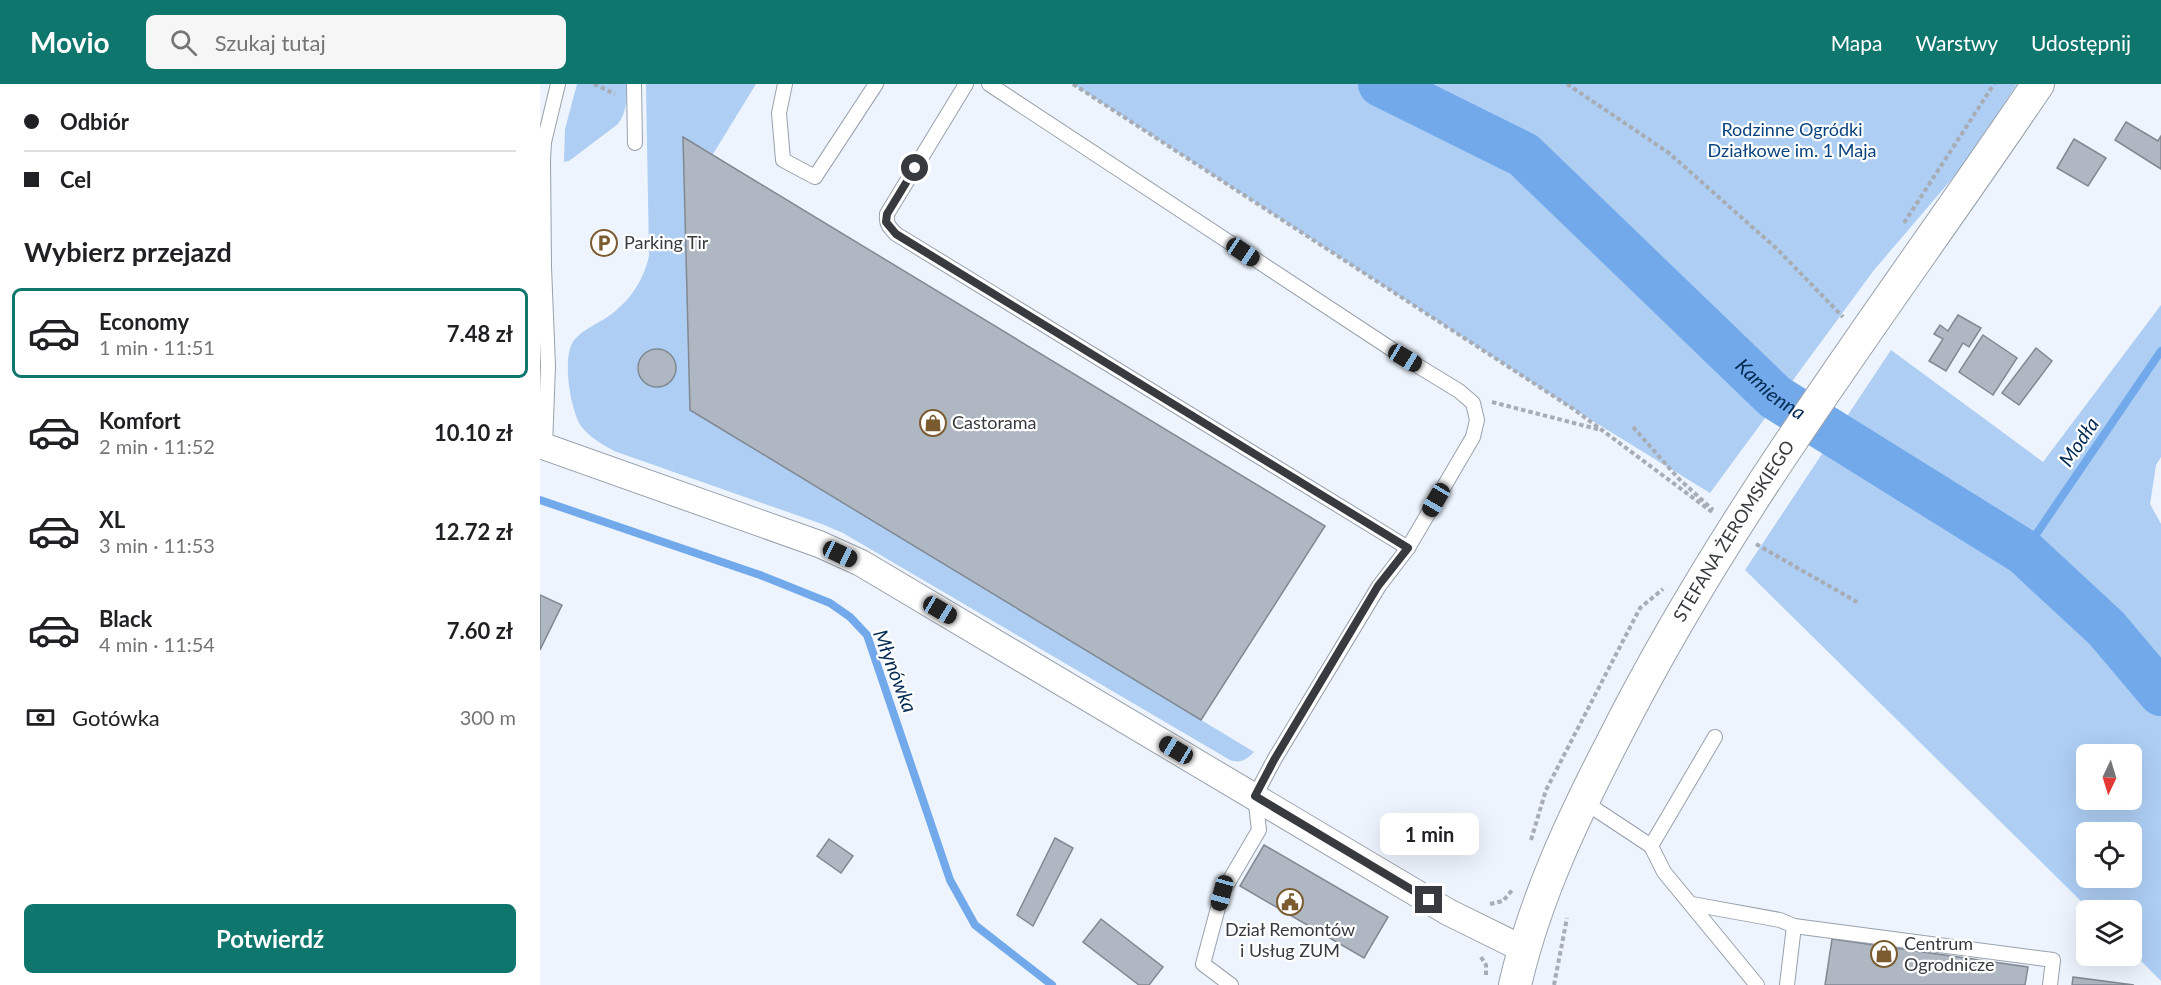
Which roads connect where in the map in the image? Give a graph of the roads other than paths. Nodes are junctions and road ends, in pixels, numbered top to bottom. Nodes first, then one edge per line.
1 (558, 84) edge
2 (634, 84) edge
3 (784, 84) edge
4 (876, 84) edge
5 (966, 84) edge
6 (989, 84) edge
7 (2038, 84) edge
8 (635, 143) dead end
9 (542, 445) edge
10 (1408, 548) junction
11 (1715, 737) dead end
12 (1255, 796) junction
13 (1583, 801) junction
14 (1651, 846) junction
15 (1692, 904) junction
16 (1794, 926) junction
17 (1523, 949) junction
18 (1231, 985) edge
19 (1515, 985) edge
20 (1757, 985) edge
21 (1786, 985) edge
22 (2050, 985) edge

1 - 9 lane
2 - 8 lane
3 - 4 lane
5 - 10 lane
6 - 10 lane
7 - 13 street, STEFANA ŻEROMSKIEGO
9 - 12 street
10 - 12 lane
11 - 14 lane
12 - 17 street
12 - 18 lane
13 - 14 lane
13 - 17 street, STEFANA ŻEROMSKIEGO
14 - 15 lane
15 - 16 lane
15 - 20 lane
16 - 21 lane
16 - 22 lane
17 - 19 street, STEFANA ŻEROMSKIEGO

